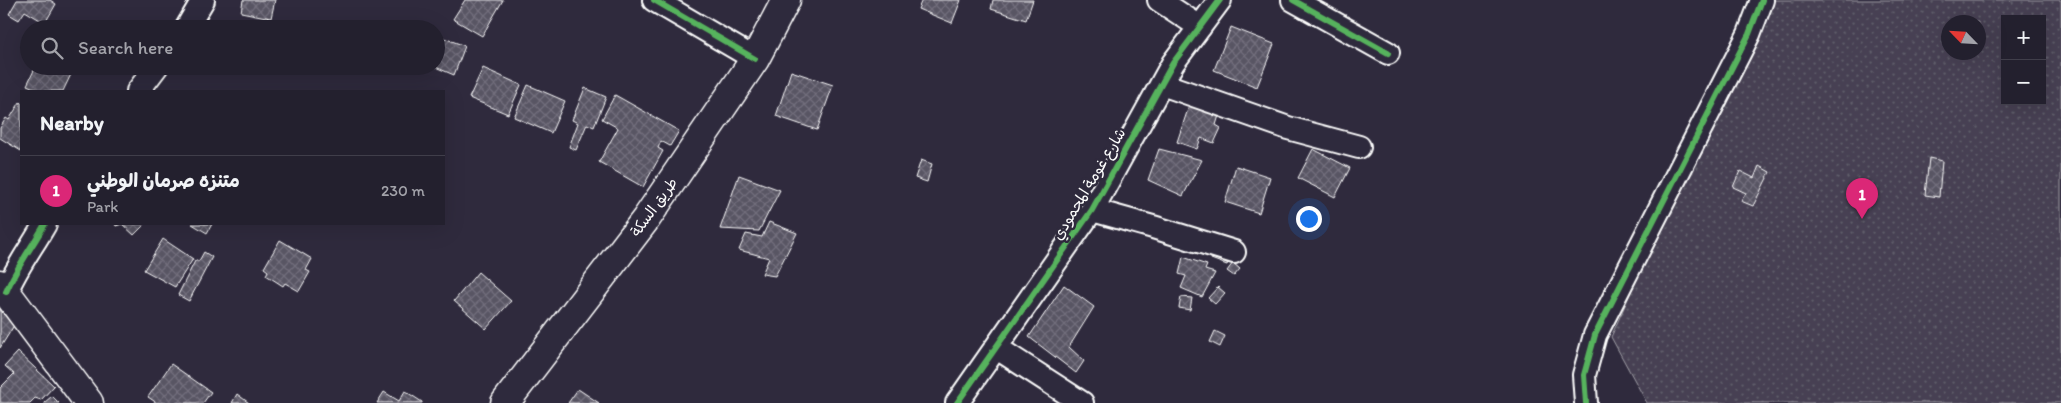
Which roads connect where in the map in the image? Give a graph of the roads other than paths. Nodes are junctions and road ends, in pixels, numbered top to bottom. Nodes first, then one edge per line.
1 (203, 0) edge
2 (654, 0) edge
3 (786, 0) edge
4 (1159, 0) edge
5 (1220, 0) edge
6 (1293, 0) edge
7 (1762, 0) edge
8 (191, 20) edge
9 (1200, 27) junction
10 (1388, 53) dead end
11 (755, 59) junction
12 (150, 75) edge
13 (1162, 84) junction
14 (139, 90) edge
15 (1360, 147) dead end
16 (1092, 210) junction
17 (44, 225) edge
18 (1234, 252) dead end
19 (3, 288) edge
20 (997, 348) junction
21 (89, 403) edge
22 (505, 403) edge
23 (957, 403) edge
24 (1082, 403) edge
25 (1586, 403) edge

1 - 8 street
2 - 11 street
3 - 11 main road, طريق السكة
4 - 9 street
5 - 9 street, شارع غومة المحمودي
6 - 10 street
7 - 25 street
9 - 13 street, شارع غومة المحمودي
11 - 22 main road, طريق السكة
12 - 14 street
13 - 15 street
13 - 16 street, شارع غومة المحمودي
16 - 18 street
16 - 20 street, شارع غومة المحمودي
17 - 19 street
19 - 21 main road
20 - 23 street, شارع غومة المحمودي
20 - 24 street

